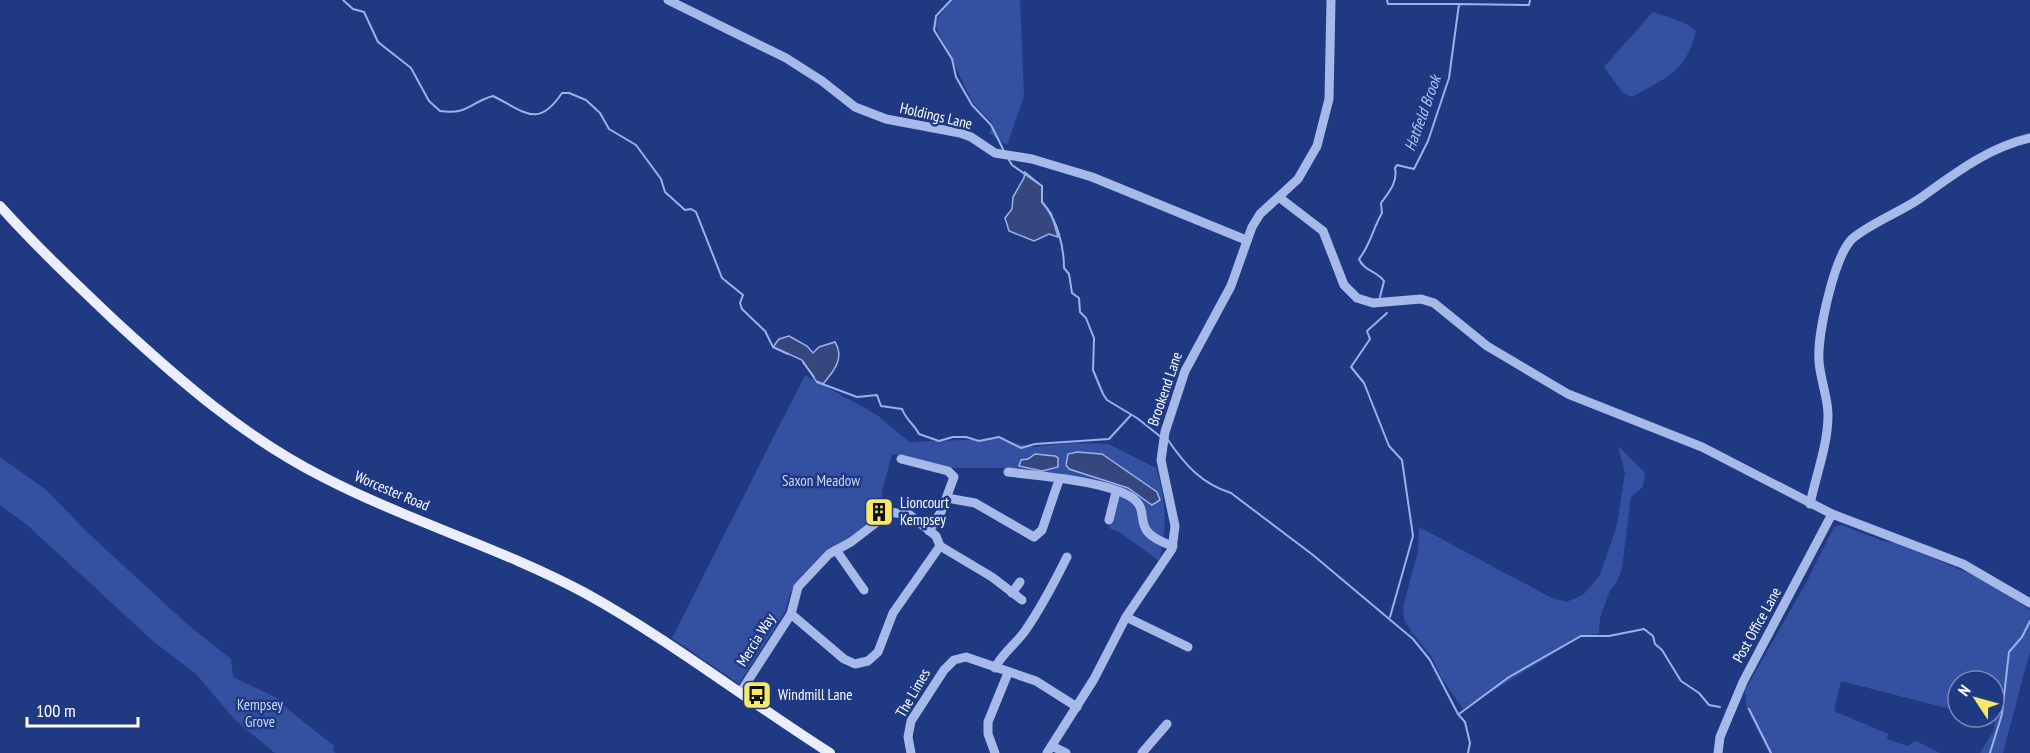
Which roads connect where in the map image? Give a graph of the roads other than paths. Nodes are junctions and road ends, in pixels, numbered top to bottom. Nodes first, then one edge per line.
1 (668, 0) edge
2 (1331, 0) edge
3 (2030, 138) edge
4 (1280, 198) junction
5 (0, 206) edge
6 (1246, 240) junction
7 (901, 459) dead end
8 (1008, 471) dead end
9 (1059, 480) junction
10 (1121, 493) junction
11 (947, 498) junction
12 (1810, 504) junction
13 (1832, 514) junction
14 (1109, 520) dead end
15 (929, 531) junction
16 (940, 546) junction
17 (1173, 546) junction
18 (836, 550) junction
19 (1067, 557) dead end
20 (1020, 582) dead end
21 (864, 590) dead end
22 (1012, 593) junction
23 (1022, 600) dead end
24 (2030, 603) edge
25 (791, 614) junction
26 (1126, 617) junction
27 (1188, 647) dead end
28 (995, 668) junction
29 (1008, 672) junction
30 (740, 693) junction
31 (1077, 707) junction
32 (1167, 724) dead end
33 (812, 748) edge
34 (1050, 749) edge
35 (830, 753) edge
36 (910, 753) edge
37 (995, 753) edge
38 (1066, 753) edge
39 (1143, 753) edge
40 (1718, 753) edge

1 - 6 street, Holdings Lane
2 - 4 street, Brookend Lane
3 - 12 street
4 - 6 street, Brookend Lane
4 - 12 street
5 - 30 main road, Worcester Road
6 - 17 street, Brookend Lane
7 - 11 street
8 - 9 street
9 - 10 street
9 - 11 street
10 - 14 street
10 - 17 street
11 - 15 street
12 - 13 street
13 - 24 street
13 - 40 street, Post Office Lane
15 - 16 street, Mercia Way
15 - 18 street, Mercia Way
16 - 22 street, Mercia Way
16 - 25 street
17 - 26 street
18 - 21 street
18 - 25 street, Mercia Way
19 - 28 street
20 - 22 street
22 - 23 street, Mercia Way
25 - 30 street, Mercia Way
26 - 27 street
26 - 31 street
28 - 29 street, The Limes
28 - 36 street, The Limes
29 - 31 street, The Limes
29 - 37 street
30 - 33 main road, Worcester Road
31 - 34 street
32 - 39 street
33 - 35 main road, Worcester Road
34 - 38 street

